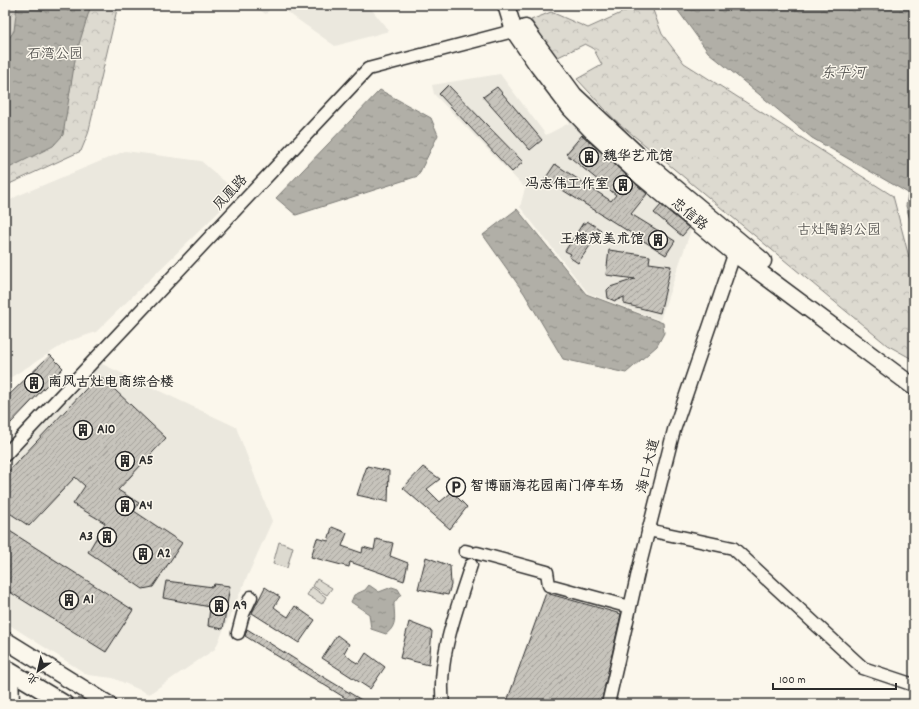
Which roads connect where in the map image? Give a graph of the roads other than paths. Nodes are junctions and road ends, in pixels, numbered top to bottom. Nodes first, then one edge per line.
1 (506, 5) edge
2 (515, 5) edge
3 (520, 29) junction
4 (736, 247) junction
5 (914, 376) edge
6 (914, 386) edge
7 (5, 455) edge
8 (648, 530) junction
9 (470, 552) dead end
10 (471, 565) dead end
11 (251, 597) dead end
12 (630, 607) junction
13 (238, 634) dead end
14 (5, 640) edge
15 (8, 670) edge
16 (914, 685) edge
17 (13, 704) edge
18 (65, 704) edge
19 (108, 704) edge
20 (443, 704) edge
21 (608, 704) edge

1 - 3 main road, 忠信路
2 - 3 main road, 忠信路
3 - 4 main road, 忠信路
3 - 4 main road, 忠信路
3 - 7 street, 凤凰路
4 - 5 main road, 忠信路
4 - 6 main road, 忠信路
4 - 8 street, 海口大道
8 - 12 street, 海口大道
8 - 16 street
9 - 12 street
10 - 20 street
11 - 13 street
12 - 21 street, 海口大道
14 - 19 main road
15 - 17 street
15 - 18 main road

